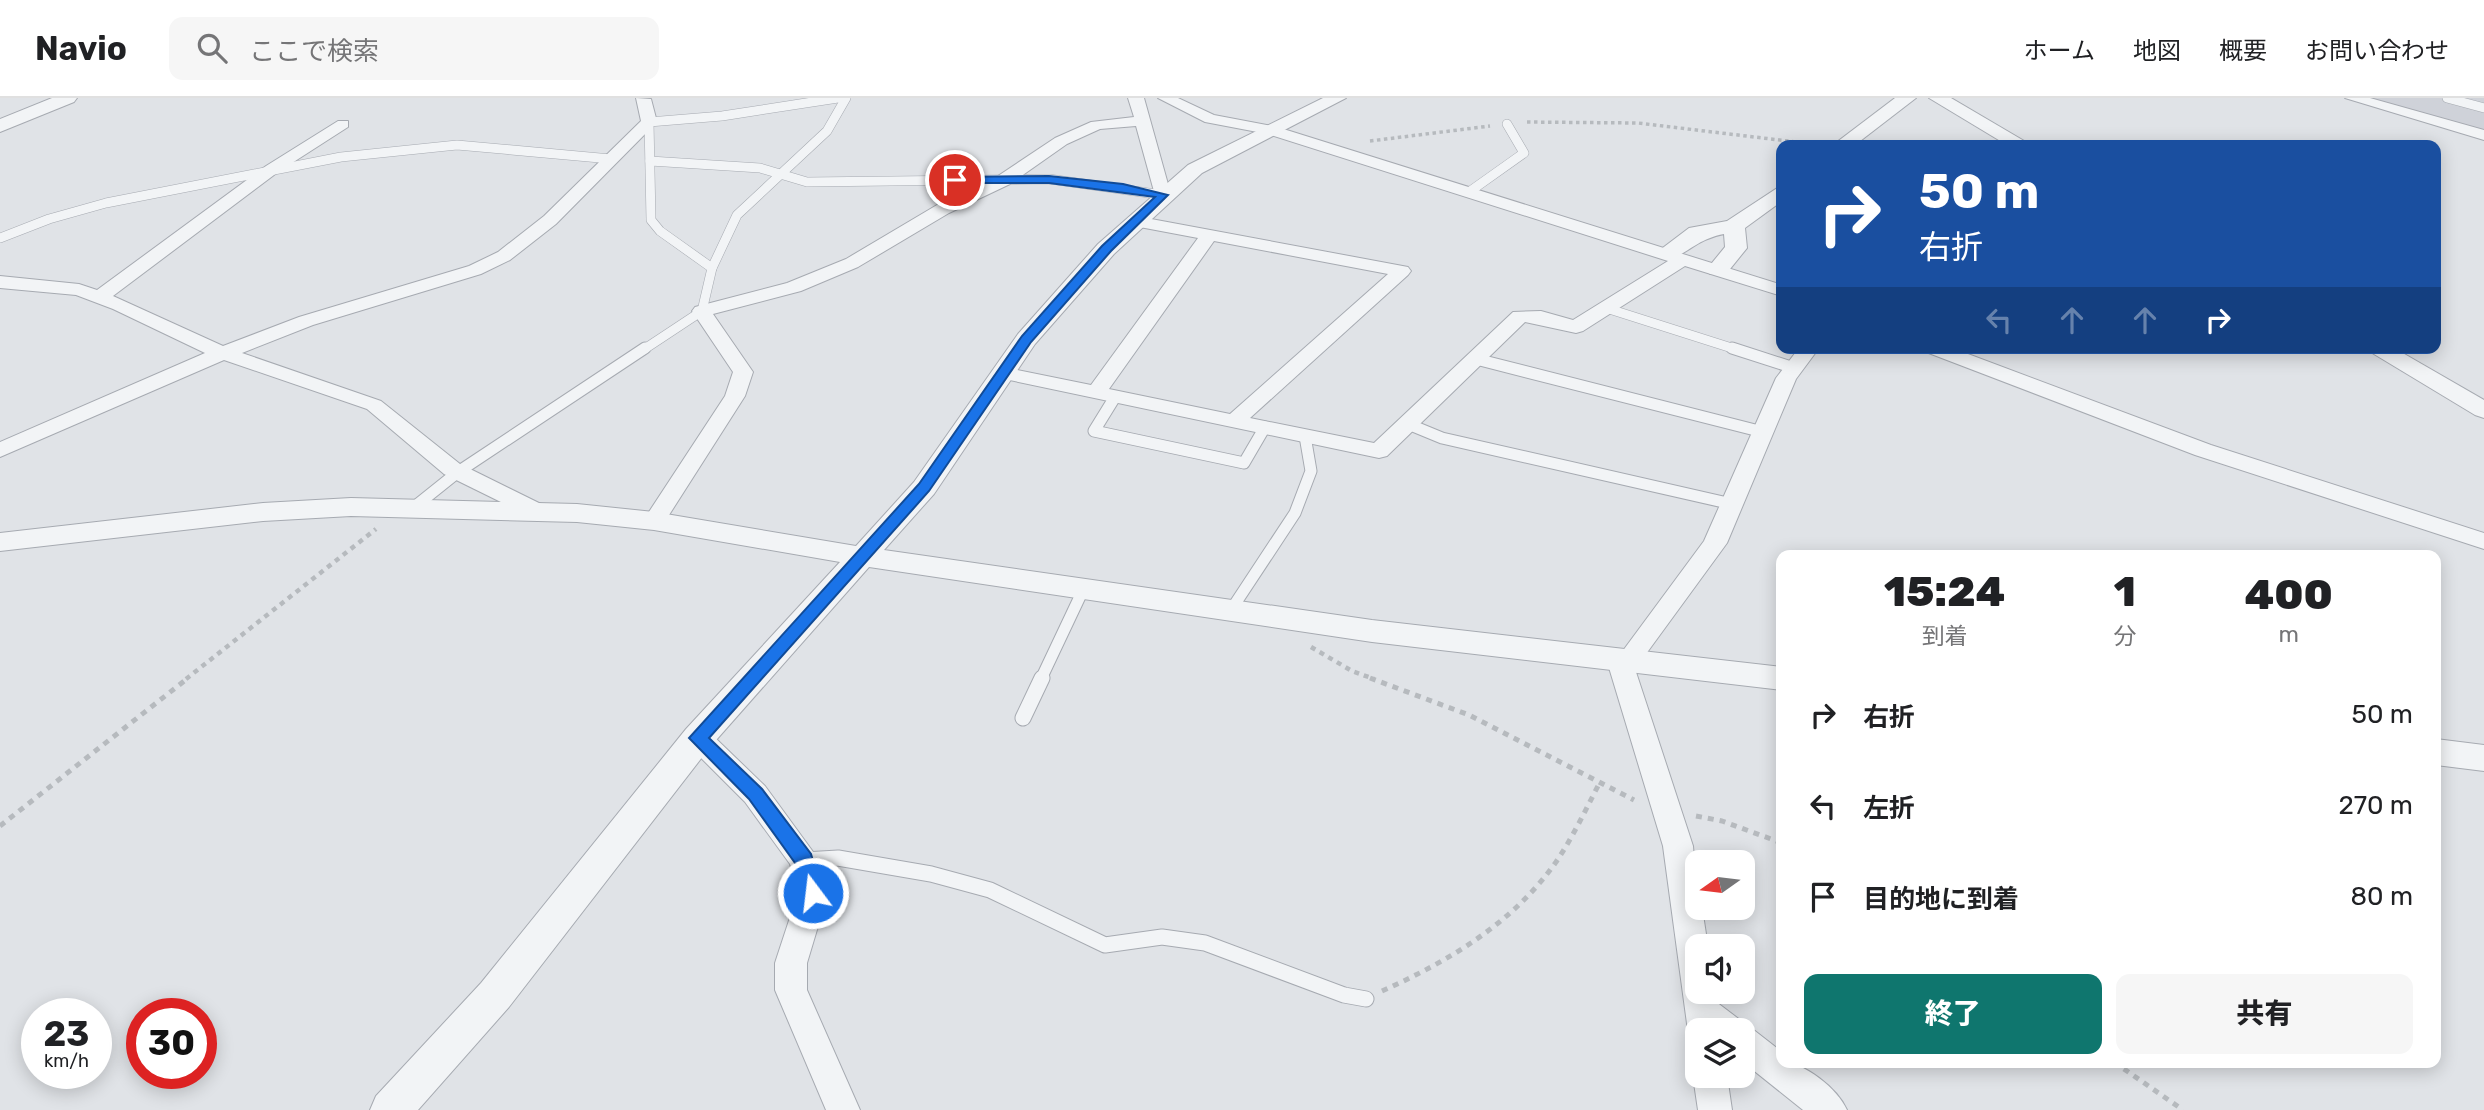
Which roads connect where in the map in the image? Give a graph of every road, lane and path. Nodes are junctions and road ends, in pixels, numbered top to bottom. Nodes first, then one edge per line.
1 (68, 98) edge
2 (659, 98) edge
3 (838, 98) edge
4 (846, 98) edge
5 (1136, 98) edge
6 (1166, 98) edge
7 (1337, 98) edge
8 (1907, 98) edge
9 (1938, 98) edge
10 (2353, 98) edge
11 (2447, 98) edge
12 (640, 99) edge
13 (2484, 108) edge
14 (1143, 121) junction
15 (649, 122) junction
16 (343, 124) dead end
17 (1507, 124) junction
18 (0, 126) edge
19 (1271, 130) junction
20 (2484, 135) edge
21 (1779, 140) edge
22 (1850, 140) edge
23 (2012, 140) edge
24 (1328, 148) junction
25 (611, 159) junction
26 (650, 161) junction
27 (272, 169) junction
28 (783, 173) junction
29 (1004, 180) junction
30 (1469, 192) junction
31 (1163, 195) junction
32 (1776, 195) edge
33 (1135, 221) junction
34 (1734, 226) junction
35 (1209, 235) junction
36 (0, 238) edge
37 (1676, 256) junction
38 (712, 268) junction
39 (1718, 269) junction
40 (0, 282) edge
41 (1776, 289) edge
42 (99, 298) junction
43 (1606, 308) junction
44 (702, 311) junction
45 (223, 353) junction
46 (1804, 354) edge
47 (1949, 354) edge
48 (2386, 354) edge
49 (1476, 359) junction
50 (1794, 368) junction
51 (1002, 373) junction
52 (1105, 395) junction
53 (2484, 410) edge
54 (1234, 421) junction
55 (1408, 424) junction
56 (1265, 428) junction
57 (1763, 432) junction
58 (1305, 436) junction
59 (0, 450) edge
60 (458, 472) junction
61 (1732, 504) junction
62 (408, 508) junction
63 (536, 510) junction
64 (654, 521) junction
65 (2484, 541) edge
66 (0, 542) edge
67 (861, 556) junction
68 (1084, 588) junction
69 (1231, 610) junction
70 (1295, 620) junction
71 (1625, 661) junction
72 (1776, 678) edge
73 (1023, 718) dead end
74 (698, 738) junction
75 (2441, 753) edge
76 (2484, 758) edge
77 (1600, 782) junction
78 (1668, 814) junction
79 (0, 826) edge
80 (1776, 841) edge
81 (804, 860) junction
82 (1690, 934) edge
83 (1366, 999) joint
84 (1700, 1004) edge
85 (1715, 1018) edge
86 (1755, 1051) edge
87 (1776, 1068) edge
88 (1776, 1068) edge
89 (2122, 1068) edge
90 (1712, 1088) edge
91 (391, 1110) edge
92 (843, 1110) edge
93 (1715, 1110) edge
94 (1830, 1110) edge
95 (2183, 1110) edge

1 - 18 street
2 - 12 street
3 - 15 lane
4 - 28 lane
5 - 14 street
6 - 19 street
7 - 19 street
8 - 22 street
9 - 23 street
10 - 20 street
11 - 13 lane
12 - 15 street
14 - 29 street
14 - 31 street
15 - 25 street
15 - 26 lane
16 - 27 street
17 - 21 path
17 - 24 path
17 - 30 lane
19 - 24 street
19 - 31 street
24 - 30 street
25 - 27 lane
25 - 45 street
26 - 28 lane
26 - 38 lane
27 - 36 lane
27 - 42 street
28 - 29 lane
28 - 38 lane
29 - 31 lane
29 - 44 street
30 - 37 street
31 - 33 street
32 - 34 street
33 - 35 street
33 - 51 street
34 - 37 street
34 - 39 street
35 - 52 street
35 - 54 street
37 - 39 street
37 - 43 street
38 - 44 lane
39 - 41 street
40 - 42 street
42 - 45 street
43 - 49 street
43 - 50 lane
44 - 60 lane
44 - 64 street
45 - 59 street
45 - 60 street
46 - 50 street
47 - 65 street
48 - 53 street
49 - 55 street
49 - 57 lane
50 - 57 street
51 - 52 street
51 - 67 street
52 - 54 street
52 - 56 lane
54 - 56 street
55 - 58 street
55 - 61 lane
56 - 58 street
57 - 61 street
58 - 69 lane
60 - 62 lane
60 - 63 street
61 - 71 street
62 - 63 street
62 - 66 street
62 - 79 path
63 - 64 street
64 - 67 street
67 - 68 street
67 - 74 street
68 - 69 street
68 - 73 lane
69 - 70 street
70 - 71 street
70 - 77 path
71 - 72 street
71 - 78 street
74 - 81 street
74 - 91 street
75 - 76 street
77 - 78 path
77 - 83 path
78 - 80 path
78 - 82 street
81 - 83 lane
81 - 92 street
84 - 85 street
86 - 87 street
88 - 94 street
89 - 95 path
90 - 93 street

